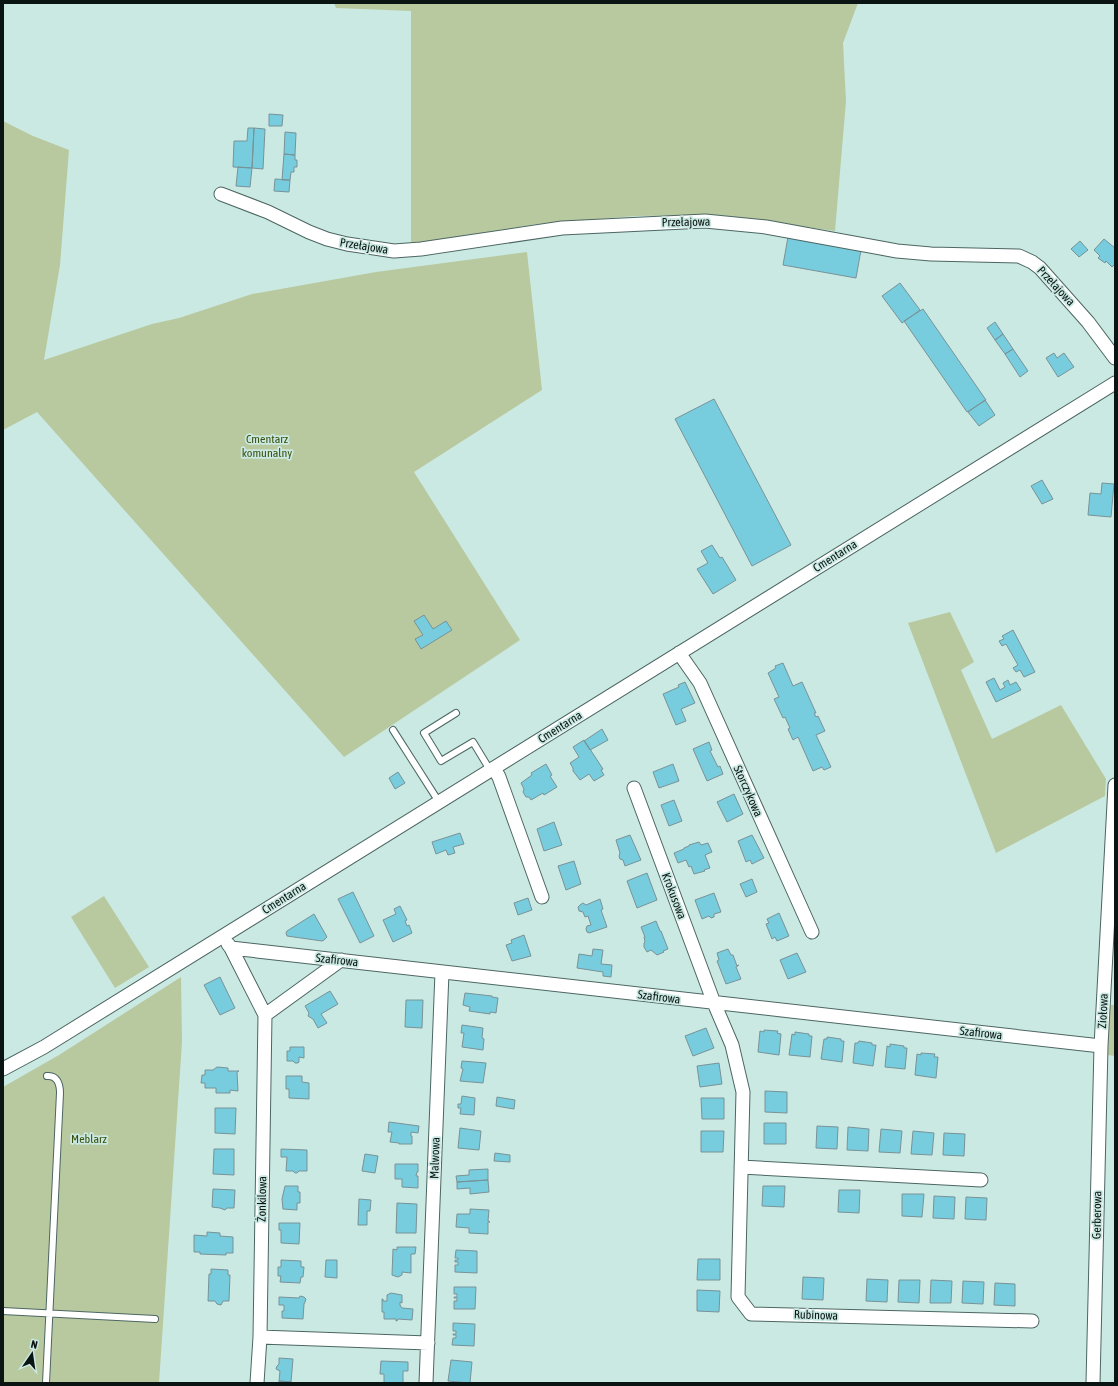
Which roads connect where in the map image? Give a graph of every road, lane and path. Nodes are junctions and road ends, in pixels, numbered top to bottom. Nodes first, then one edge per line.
1 (221, 194) dead end
2 (1115, 358) edge
3 (1115, 383) edge
4 (679, 653) junction
5 (456, 713) dead end
6 (393, 730) dead end
7 (492, 769) junction
8 (1115, 785) edge
9 (634, 788) dead end
10 (439, 802) junction
11 (542, 897) dead end
12 (812, 932) dead end
13 (222, 936) junction
14 (231, 948) junction
15 (341, 960) junction
16 (442, 972) junction
17 (714, 1003) junction
18 (265, 1015) junction
19 (1101, 1046) junction
20 (3, 1069) edge
21 (47, 1076) dead end
22 (741, 1167) junction
23 (981, 1180) dead end
24 (3, 1311) edge
25 (49, 1313) junction
26 (155, 1319) dead end
27 (1032, 1321) dead end
28 (260, 1337) junction
29 (428, 1343) junction
30 (46, 1383) edge
31 (257, 1383) edge
32 (426, 1383) edge
33 (1093, 1383) edge

1 - 2 street, Przełajowa
3 - 4 street, Cmentarna
4 - 7 street, Cmentarna
4 - 12 street, Storczykowa
5 - 7 lane
6 - 10 lane
7 - 10 street, Cmentarna
7 - 11 street
8 - 19 street, Ziołowa
9 - 17 street, Krokusowa
10 - 13 street, Cmentarna
13 - 14 street
13 - 20 street, Cmentarna
14 - 15 street, Szafirowa
14 - 18 street, Żonkilowa
15 - 16 street, Szafirowa
15 - 18 street
16 - 17 street, Szafirowa
16 - 29 street, Malwowa
17 - 19 street, Szafirowa
17 - 22 street, Rubinowa
18 - 28 street, Żonkilowa
19 - 33 street, Gerberowa
21 - 25 lane
22 - 23 street
22 - 27 street, Rubinowa
24 - 25 lane
25 - 26 lane
25 - 30 lane
28 - 29 street
28 - 31 street, Żonkilowa
29 - 32 street, Malwowa

